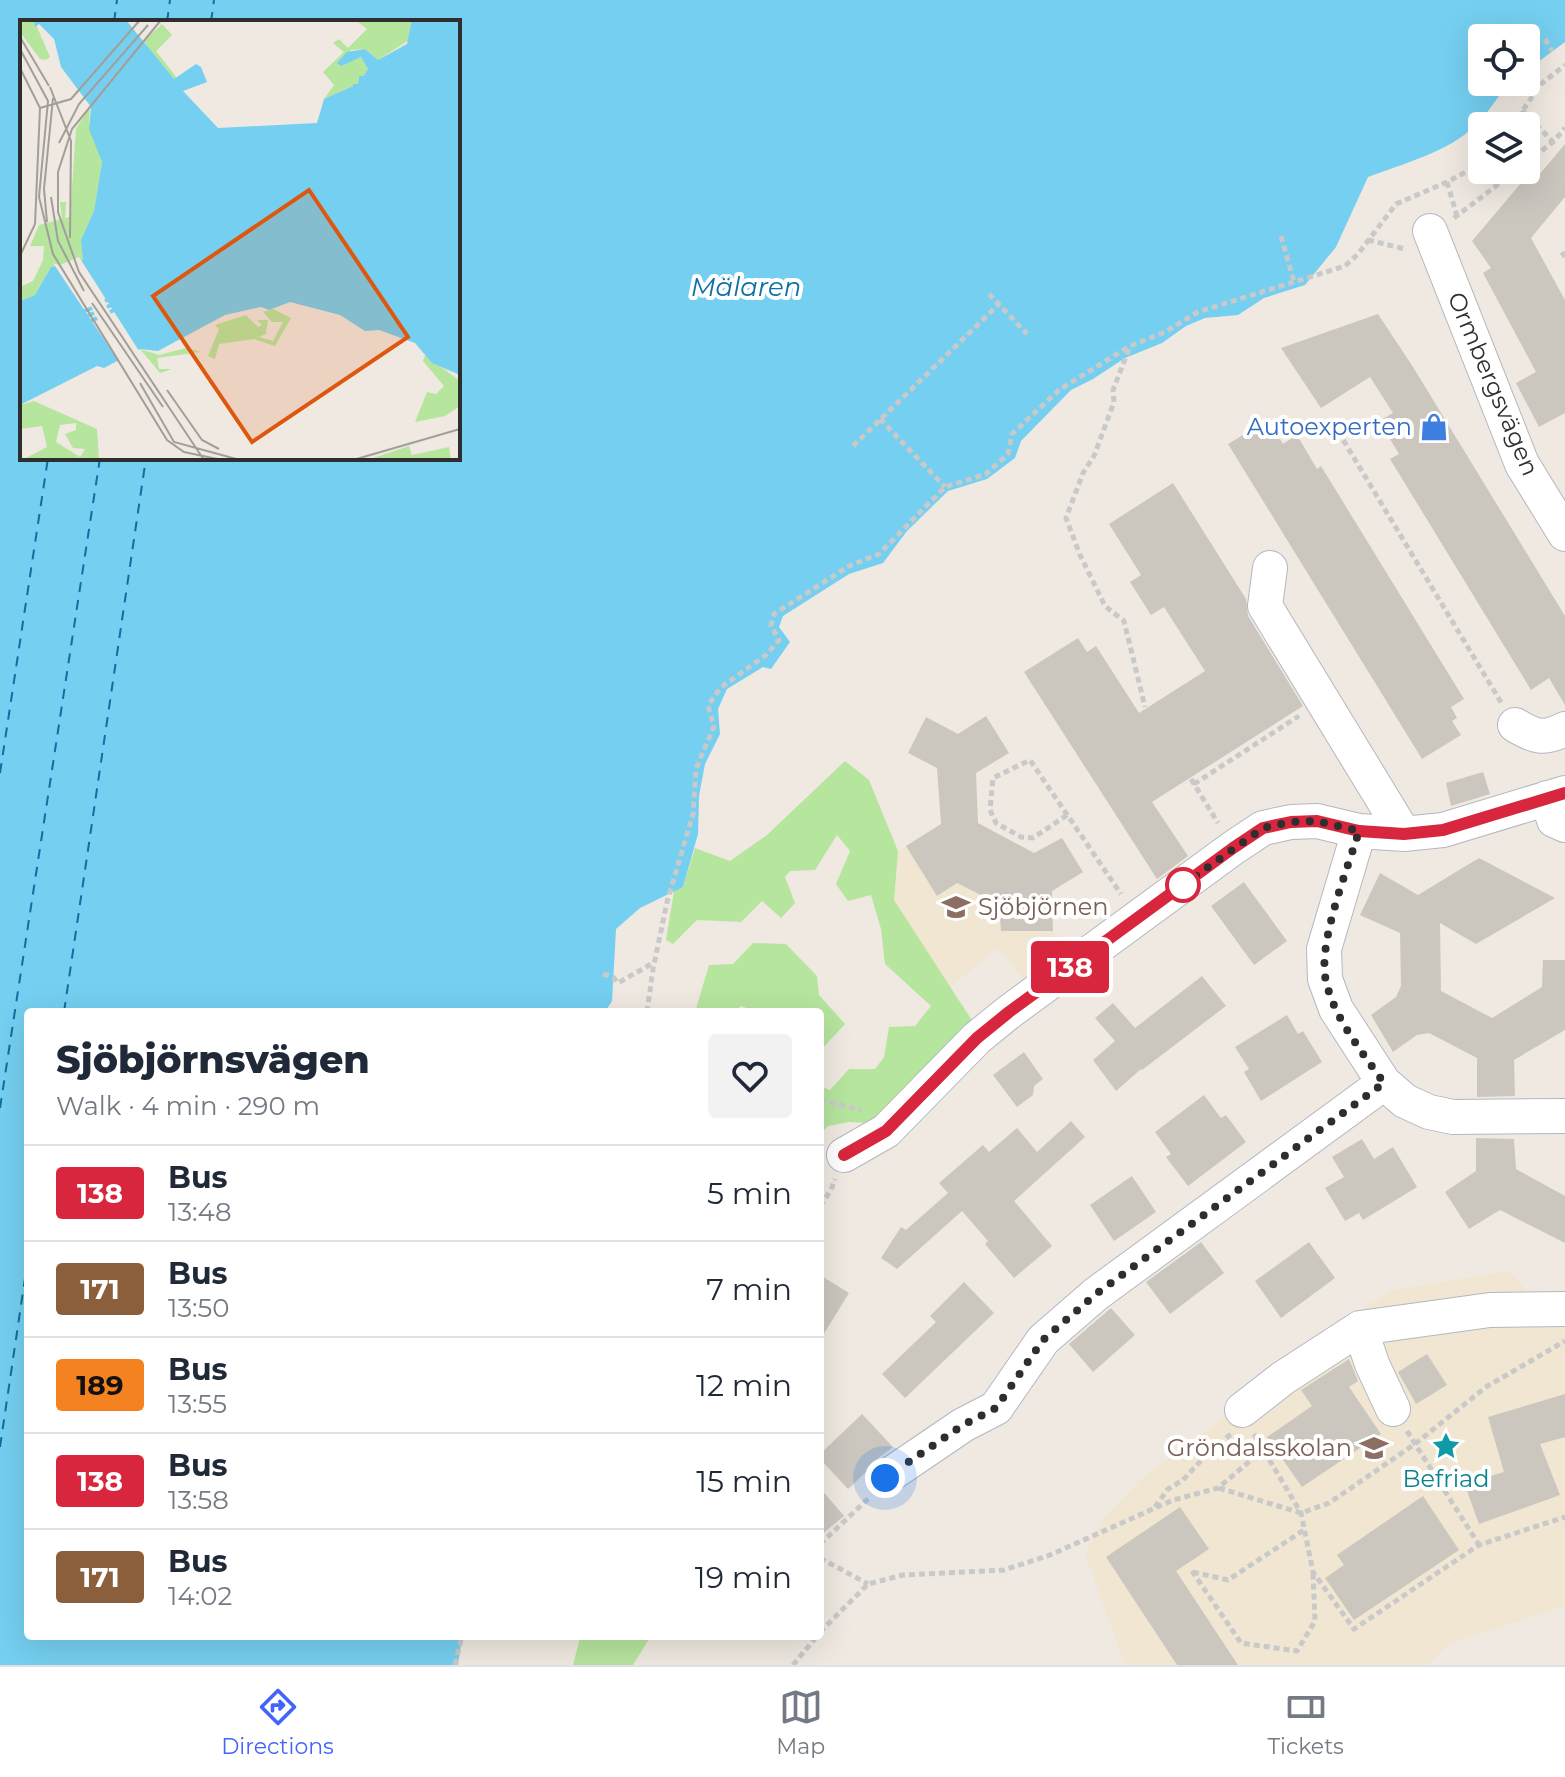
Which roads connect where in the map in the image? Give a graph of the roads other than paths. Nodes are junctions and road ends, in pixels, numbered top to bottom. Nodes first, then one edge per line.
1 (1443, 224) road end
2 (1565, 534) edge
3 (1270, 568) dead end
4 (1515, 725) road end
5 (1565, 729) edge
6 (1559, 806) edge
7 (1359, 831) junction
8 (1404, 834) junction
9 (1384, 1083) junction
10 (1565, 1116) edge
11 (844, 1155) dead end
12 (1565, 1309) edge
13 (1360, 1328) junction
14 (1393, 1409) dead end
15 (1240, 1419) road end
16 (885, 1478) road end

1 - 2 street, Ormbergsvägen
3 - 8 street
4 - 5 street
6 - 8 street
7 - 8 street
7 - 9 street
7 - 11 street
9 - 10 street
9 - 16 street
12 - 13 street
13 - 14 street
13 - 15 street

